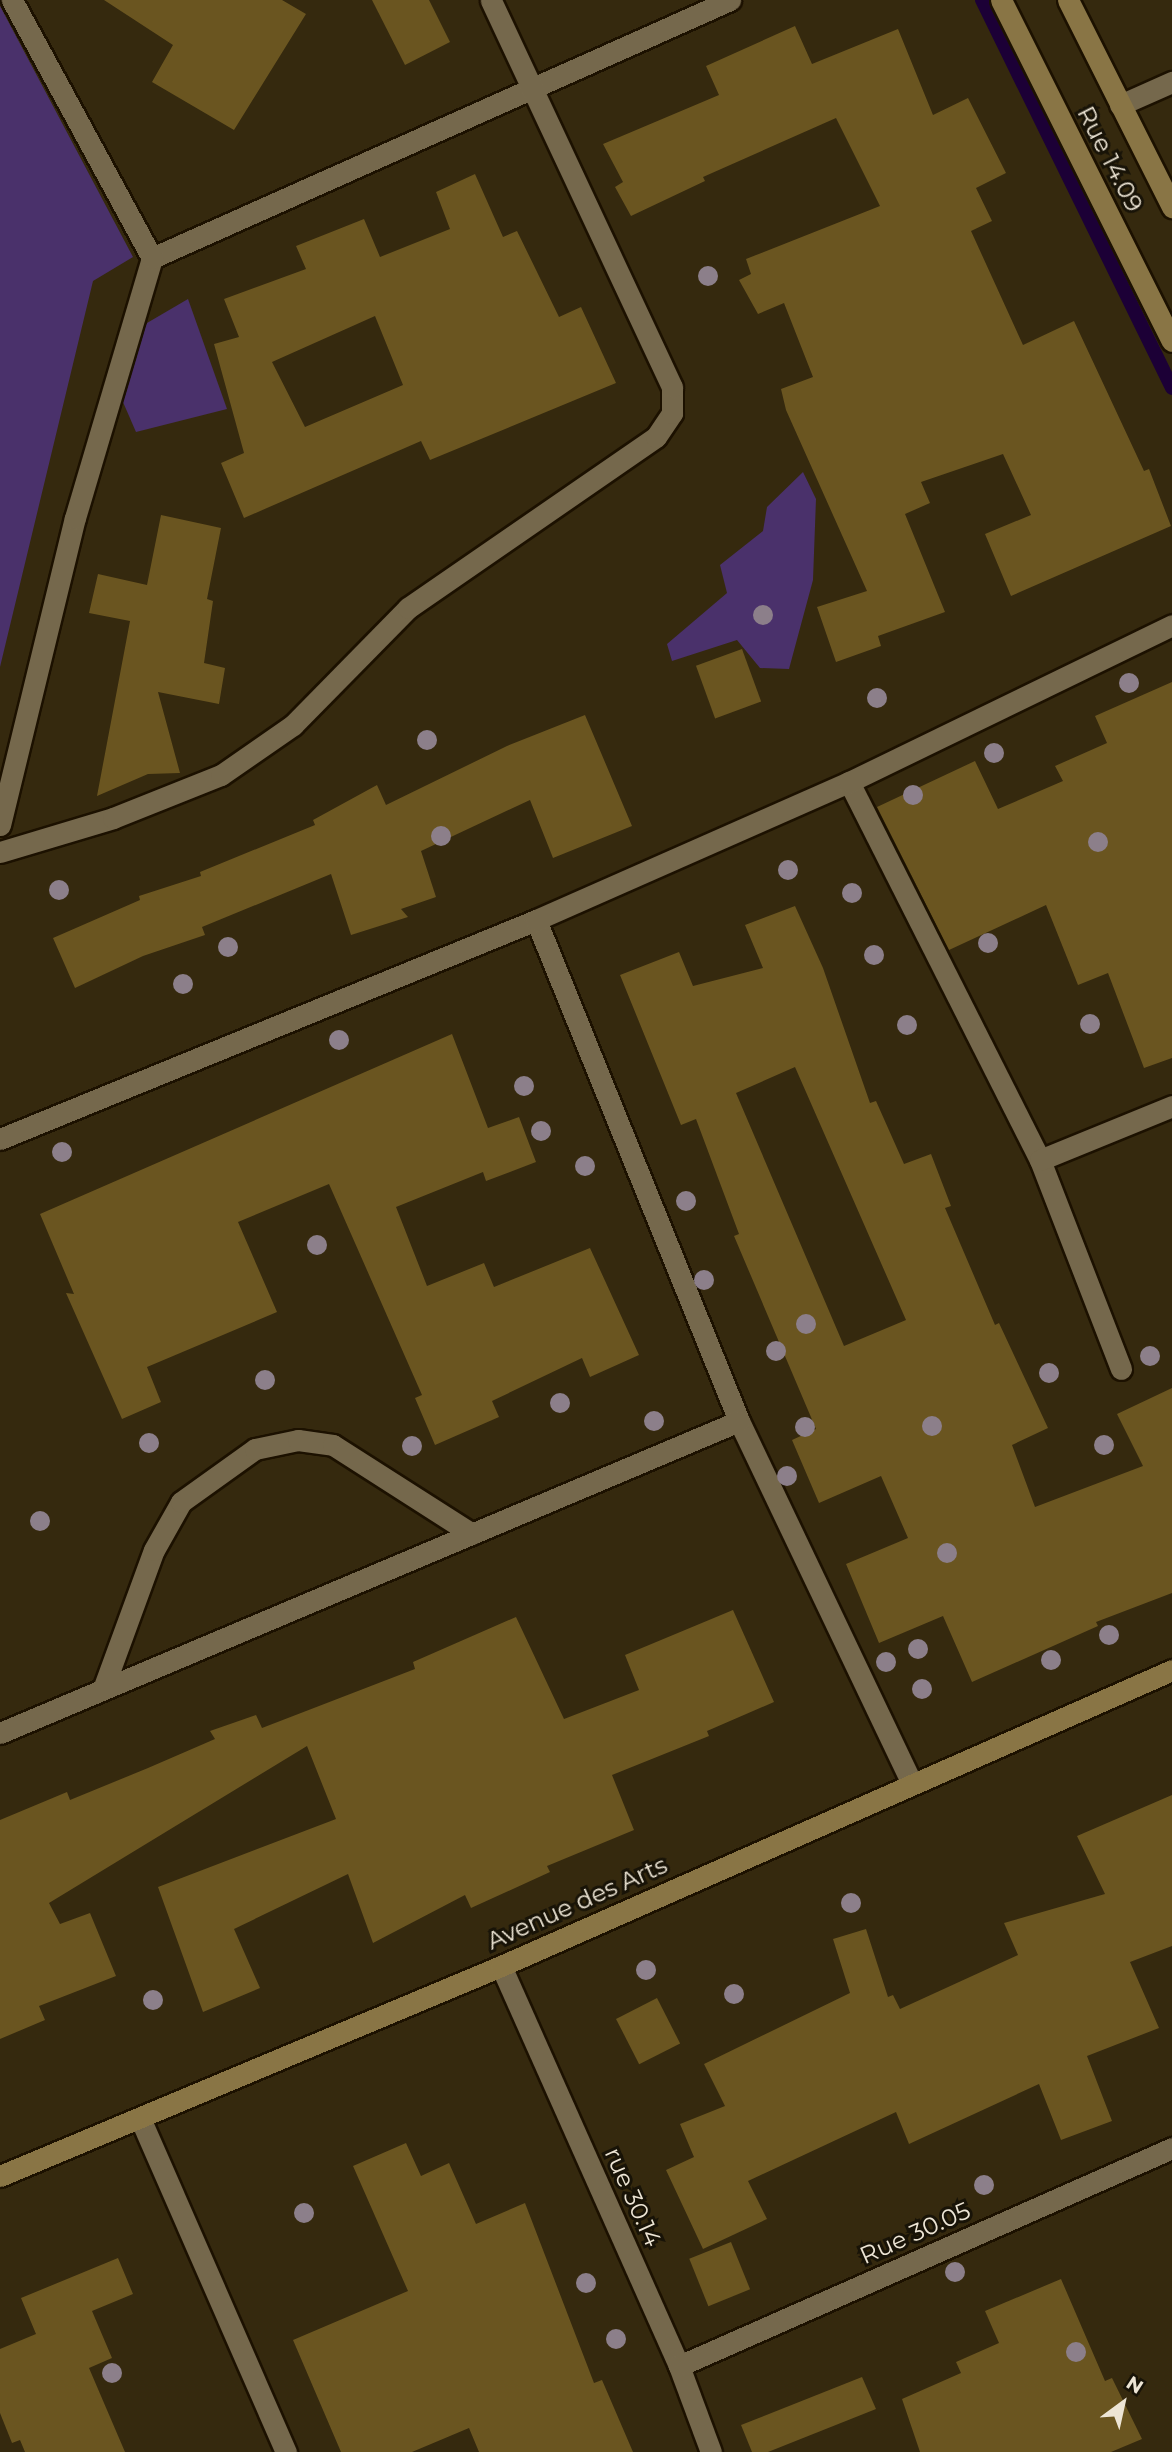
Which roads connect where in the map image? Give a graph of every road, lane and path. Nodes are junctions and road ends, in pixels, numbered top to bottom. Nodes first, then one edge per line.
1 (12, 0) edge
2 (491, 0) edge
3 (730, 0) edge
4 (1001, 0) edge
5 (1068, 0) edge
6 (1172, 82) edge
7 (533, 89) junction
8 (1120, 105) junction
9 (1172, 207) edge
10 (152, 258) junction
11 (1172, 341) edge
12 (1172, 625) edge
13 (849, 782) junction
14 (0, 825) edge
15 (0, 852) edge
16 (536, 920) junction
17 (1172, 1106) edge
18 (0, 1139) edge
19 (1040, 1160) junction
20 (1122, 1369) dead end
21 (739, 1421) junction
22 (472, 1534) junction
23 (1172, 1670) edge
24 (103, 1689) junction
25 (0, 1733) edge
26 (912, 1784) junction
27 (501, 1965) junction
28 (140, 2118) junction
29 (1172, 2148) edge
30 (0, 2176) edge
31 (679, 2366) junction
32 (286, 2452) edge
33 (712, 2452) edge

1 - 10 street
2 - 7 street
3 - 7 street
4 - 11 street, Rue 14.09
5 - 8 street, Rue 14.09
6 - 8 street
7 - 10 street
7 - 15 street
8 - 9 street, Rue 14.09
10 - 14 street
12 - 13 street
13 - 16 street
13 - 19 street
16 - 18 street
16 - 21 street
17 - 19 street
19 - 20 street
21 - 22 street
21 - 26 street
22 - 24 street
22 - 24 street
23 - 26 street, Avenue des Arts
24 - 25 street
26 - 27 street, Avenue des Arts
27 - 28 street, Avenue des Arts
27 - 31 street, rue 30.14
28 - 30 street, Avenue des Arts
28 - 32 street
29 - 31 street, Rue 30.05
31 - 33 street, rue 30.14

